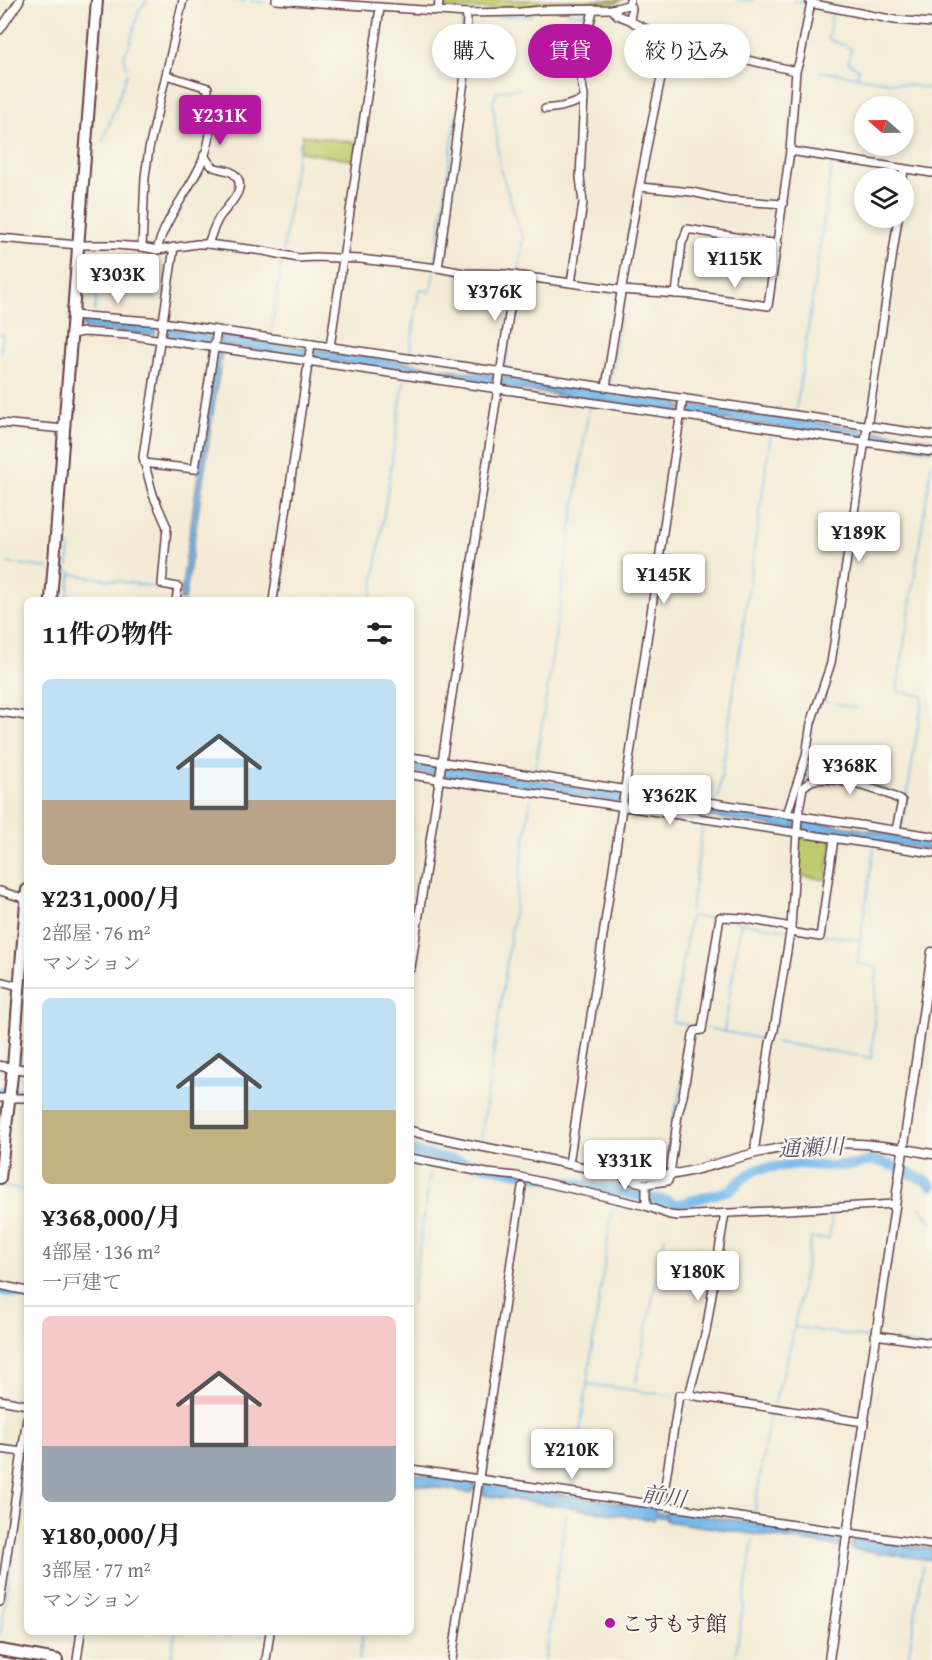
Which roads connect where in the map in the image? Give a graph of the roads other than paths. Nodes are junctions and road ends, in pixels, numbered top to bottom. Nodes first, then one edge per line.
1 (20, 0) edge
2 (97, 0) edge
3 (183, 0) edge
4 (276, 0) edge
5 (439, 0) edge
6 (810, 1) edge
7 (629, 2) edge
8 (380, 8) junction
9 (612, 9) junction
10 (593, 10) junction
11 (438, 11) junction
12 (467, 13) junction
13 (630, 20) junction
14 (932, 23) edge
15 (636, 24) edge
16 (0, 30) edge
17 (750, 60) edge
18 (796, 71) junction
19 (166, 75) junction
20 (661, 78) edge
21 (584, 100) junction
22 (544, 109) dead end
23 (790, 151) junction
24 (204, 155) junction
25 (898, 168) edge
26 (914, 170) edge
27 (932, 173) edge
28 (640, 187) junction
29 (783, 204) junction
30 (897, 228) edge
31 (0, 238) edge
32 (208, 244) junction
33 (778, 244) junction
34 (78, 245) junction
35 (142, 247) junction
36 (174, 247) junction
37 (157, 250) junction
38 (344, 258) junction
39 (438, 268) junction
40 (515, 275) junction
41 (571, 283) junction
42 (621, 290) junction
43 (676, 294) junction
44 (72, 315) junction
45 (162, 322) junction
46 (217, 330) junction
47 (71, 333) junction
48 (160, 340) junction
49 (311, 344) junction
50 (330, 346) junction
51 (214, 347) junction
52 (309, 361) junction
53 (499, 380) junction
54 (606, 387) junction
55 (681, 407) junction
56 (0, 423) edge
57 (64, 429) junction
58 (865, 434) junction
59 (932, 435) edge
60 (932, 452) edge
61 (144, 463) junction
62 (51, 597) edge
63 (176, 597) edge
64 (273, 597) edge
65 (0, 712) edge
66 (24, 716) edge
67 (414, 758) edge
68 (440, 771) junction
69 (414, 775) edge
70 (624, 798) junction
71 (787, 814) junction
72 (797, 825) junction
73 (896, 830) junction
74 (932, 836) edge
75 (834, 838) junction
76 (932, 853) edge
77 (0, 891) edge
78 (24, 900) edge
79 (24, 929) edge
80 (790, 930) junction
81 (414, 943) edge
82 (932, 952) edge
83 (0, 981) edge
84 (18, 986) junction
85 (0, 1066) edge
86 (13, 1067) junction
87 (24, 1069) edge
88 (24, 1098) edge
89 (4, 1099) edge
90 (414, 1132) edge
91 (902, 1148) junction
92 (755, 1153) junction
93 (932, 1154) edge
94 (414, 1159) edge
95 (569, 1164) junction
96 (622, 1174) junction
97 (670, 1174) junction
98 (0, 1178) edge
99 (646, 1185) junction
100 (522, 1187) dead end
101 (646, 1204) junction
102 (895, 1204) junction
103 (725, 1213) junction
104 (0, 1286) edge
105 (24, 1290) edge
106 (875, 1335) junction
107 (932, 1343) edge
108 (689, 1395) junction
109 (0, 1400) edge
110 (24, 1404) edge
111 (863, 1422) junction
112 (24, 1438) edge
113 (0, 1449) edge
114 (22, 1452) junction
115 (414, 1470) edge
116 (478, 1485) junction
117 (662, 1505) junction
118 (848, 1532) junction
119 (932, 1545) edge
120 (0, 1602) edge
121 (81, 1635) edge
122 (270, 1635) edge
123 (0, 1650) edge
124 (57, 1660) edge
125 (77, 1660) edge
126 (266, 1660) edge
127 (453, 1660) edge
128 (829, 1660) edge

1 - 16 street
2 - 34 main road
3 - 19 street
4 - 8 street
5 - 11 street
6 - 14 street
6 - 18 street
7 - 9 street
7 - 13 street
8 - 11 street
8 - 38 street
9 - 10 street
9 - 13 street
10 - 12 street
10 - 21 street
11 - 12 street
12 - 39 street
13 - 15 street
17 - 18 street
18 - 23 street
19 - 24 street
19 - 35 street
20 - 28 street
21 - 22 street
21 - 41 street
23 - 25 street
23 - 29 street
24 - 32 street
24 - 37 street
26 - 27 street
28 - 29 street
28 - 42 street
29 - 33 street
30 - 58 street
31 - 34 street
32 - 36 street
32 - 38 street
33 - 43 street
33 - 43 street
34 - 35 street
34 - 44 main road
35 - 37 street
36 - 37 street
36 - 45 street
38 - 39 street
38 - 50 street
39 - 40 street
40 - 41 street
40 - 53 street
41 - 42 street
42 - 43 street
42 - 54 street
44 - 45 street
44 - 47 main road
45 - 46 street
45 - 48 street
46 - 49 street
46 - 51 street
47 - 48 street
47 - 57 main road
48 - 51 street
48 - 61 street
49 - 50 street
49 - 52 street
50 - 53 street
51 - 52 street
51 - 61 street
52 - 53 street
52 - 64 street
53 - 54 street
53 - 55 street
53 - 68 street
54 - 55 street
55 - 58 street
55 - 58 street
55 - 70 street
56 - 57 street
57 - 62 main road
58 - 59 street
58 - 60 street
58 - 71 street
61 - 63 street
65 - 66 street
67 - 68 street
68 - 69 street
68 - 70 street
68 - 70 street
68 - 81 street
70 - 71 street
70 - 72 street
70 - 95 street
71 - 72 street
72 - 73 street
72 - 73 street
72 - 75 street
72 - 80 street
73 - 74 street
75 - 76 street
75 - 80 street
77 - 78 street
79 - 84 main road
80 - 92 street
80 - 97 street
82 - 91 street
83 - 84 street
84 - 86 main road
85 - 86 street
86 - 87 street
86 - 89 main road
88 - 89 street
89 - 98 main road
90 - 95 street
91 - 92 street
91 - 93 street
91 - 102 street
92 - 97 street
94 - 101 street
95 - 96 street
96 - 97 street
96 - 99 street
97 - 99 street
99 - 101 street
100 - 116 street
101 - 103 street
102 - 103 street
102 - 106 street
103 - 108 street
104 - 105 street
106 - 107 street
106 - 111 street
108 - 111 street
108 - 117 street
109 - 110 street
111 - 118 street
112 - 114 street
113 - 114 street
114 - 120 street
115 - 116 street
116 - 117 street
116 - 127 street
117 - 118 street
118 - 119 street
118 - 128 street
121 - 125 street
122 - 126 street
123 - 124 main road

